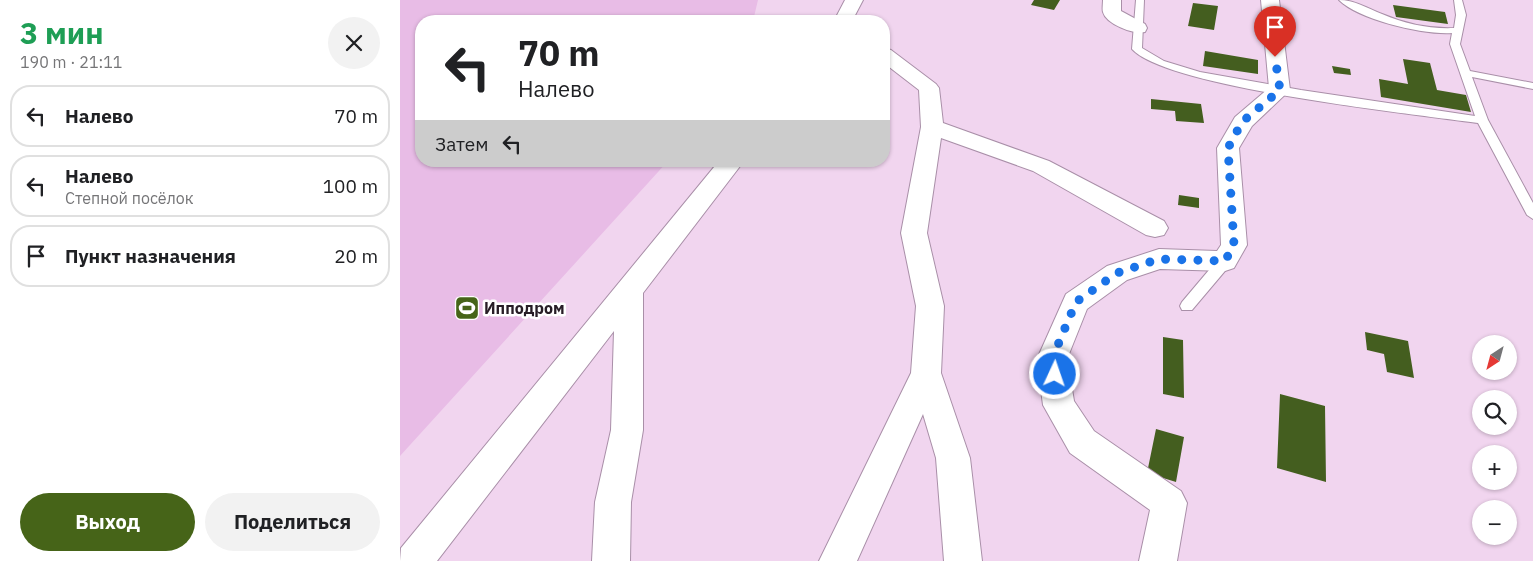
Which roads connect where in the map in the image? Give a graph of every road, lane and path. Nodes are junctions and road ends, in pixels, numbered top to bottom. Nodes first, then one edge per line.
1 (854, 0) edge
2 (1112, 0) edge
3 (1140, 0) edge
4 (1270, 0) edge
5 (1342, 0) edge
6 (1458, 0) edge
7 (848, 15) edge
8 (1138, 28) junction
9 (1459, 30) junction
10 (890, 59) edge
11 (1466, 73) junction
12 (1533, 86) edge
13 (1280, 90) junction
14 (1482, 120) junction
15 (932, 127) junction
16 (727, 167) edge
17 (1533, 215) edge
18 (1155, 228) dead end
19 (1225, 261) junction
20 (629, 291) junction
21 (1187, 306) dead end
22 (926, 373) junction
23 (414, 561) edge
24 (611, 561) edge
25 (838, 561) edge
26 (962, 561) edge
27 (1158, 561) edge

1 - 7 street
2 - 8 street
3 - 8 lane
4 - 13 street
5 - 9 lane
6 - 9 lane
8 - 13 lane
9 - 11 lane
10 - 15 street
11 - 12 lane
11 - 14 lane
13 - 14 lane
13 - 19 street
14 - 17 lane
15 - 18 street
15 - 22 street
16 - 20 street
19 - 21 lane
19 - 27 street
20 - 23 street
20 - 24 street
22 - 25 street
22 - 26 street

